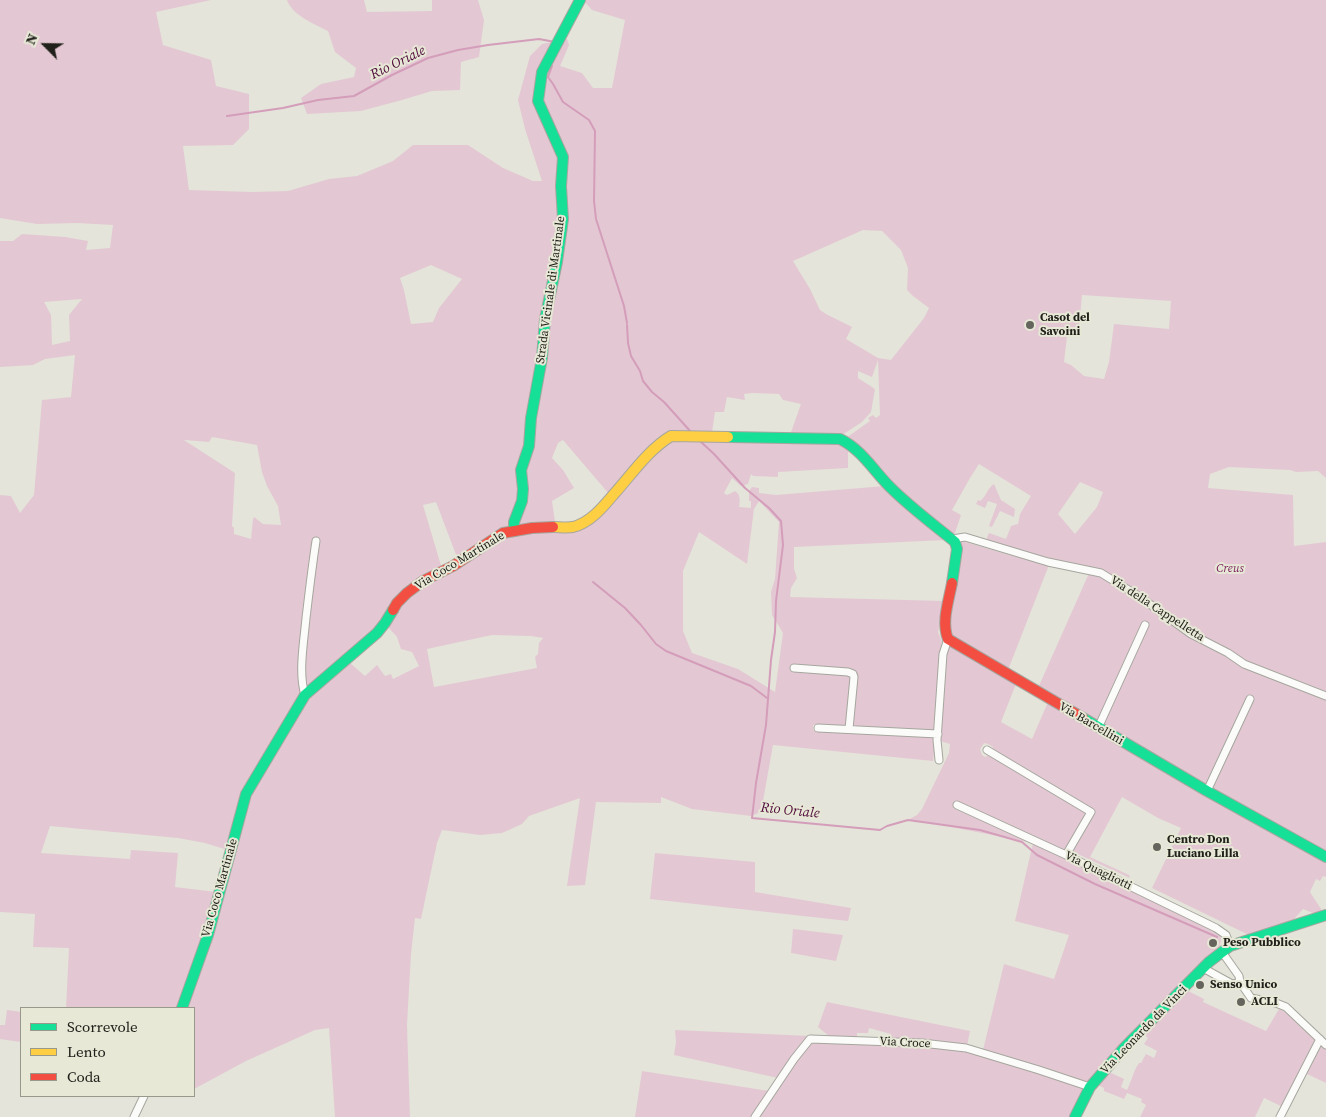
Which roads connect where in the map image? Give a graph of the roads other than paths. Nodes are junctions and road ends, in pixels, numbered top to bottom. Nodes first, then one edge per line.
1 (580, 0) edge
2 (514, 531) junction
3 (952, 539) junction
4 (316, 541) dead end
5 (1145, 625) dead end
6 (948, 639) junction
7 (794, 668) dead end
8 (305, 696) junction
9 (1326, 696) edge
10 (1250, 699) dead end
11 (818, 728) dead end
12 (1098, 728) junction
13 (849, 729) junction
14 (938, 734) junction
15 (987, 750) dead end
16 (938, 760) dead end
17 (1207, 791) junction
18 (957, 805) dead end
19 (1066, 855) junction
20 (1326, 857) edge
21 (1326, 915) edge
22 (1226, 949) junction
23 (1202, 968) junction
24 (1240, 982) junction
25 (182, 1007) edge
26 (1320, 1039) junction
27 (1326, 1045) edge
28 (1090, 1087) junction
29 (144, 1097) edge
30 (134, 1117) edge
31 (755, 1117) edge
32 (1075, 1117) edge
33 (1280, 1117) edge

1 - 2 street, Strada Vicinale di Martinale
2 - 3 street, Via Coco Martinale
2 - 8 street, Via Coco Martinale
3 - 6 street
3 - 9 street, Via della Cappelletta
4 - 8 street
5 - 12 street
6 - 12 street, Via Barcellini
6 - 14 street
7 - 13 street
8 - 25 street, Via Coco Martinale
10 - 17 street
11 - 13 street
12 - 17 street, Via Barcellini
13 - 14 street
14 - 16 street
15 - 19 street
17 - 20 street, Via Barcellini
18 - 19 street, Via Quagliotti
19 - 22 street, Via Quagliotti
21 - 22 street
22 - 23 street, Via Leonardo da Vinci
22 - 24 street, Via Quagliotti
23 - 24 street
23 - 28 street, Via Leonardo da Vinci
24 - 26 street, Via Quagliotti
26 - 27 street, Via Quagliotti
26 - 33 street
28 - 31 street, Via Croce
28 - 32 street, Via Leonardo da Vinci
29 - 30 street

